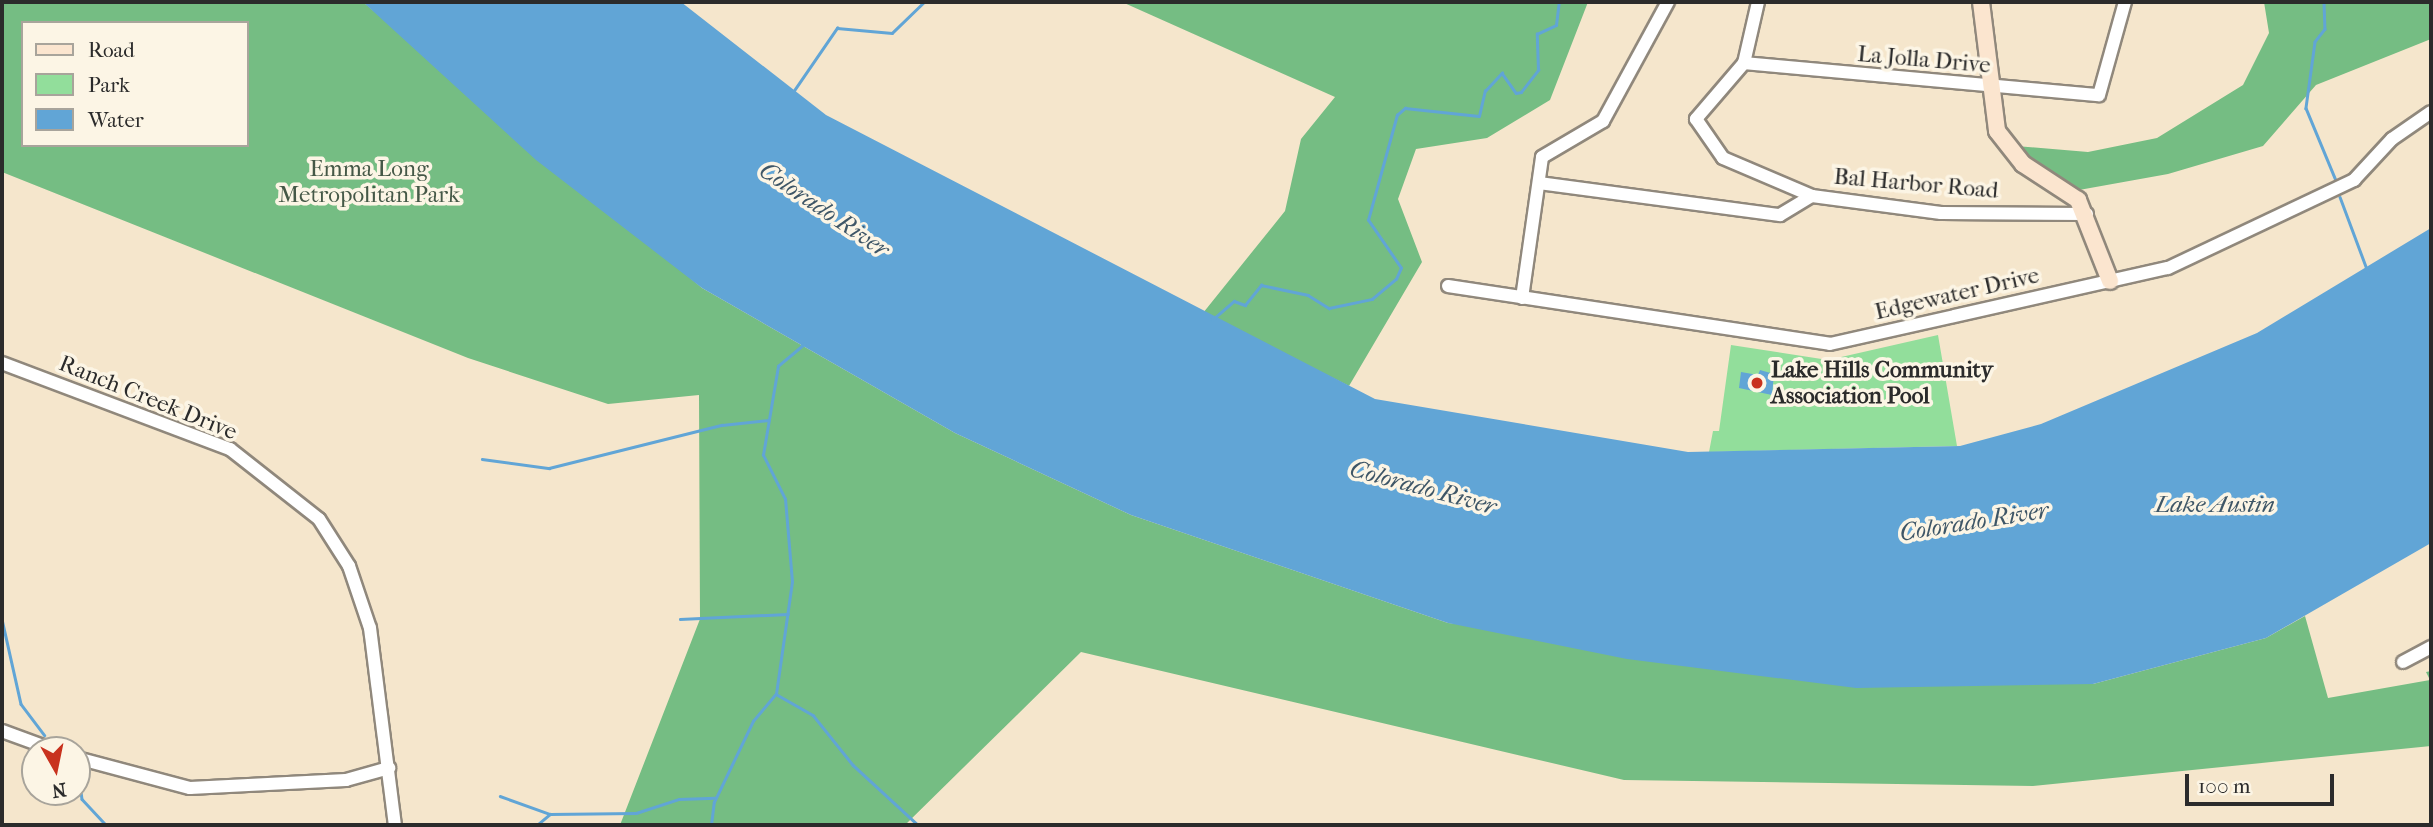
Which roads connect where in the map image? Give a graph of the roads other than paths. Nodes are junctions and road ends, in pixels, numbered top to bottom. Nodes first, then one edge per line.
1 (1668, 2) edge
2 (1758, 2) edge
3 (1981, 2) edge
4 (2124, 2) edge
5 (1744, 63) junction
6 (1987, 88) junction
7 (2431, 112) edge
8 (1539, 183) junction
9 (1812, 196) junction
10 (2087, 214) junction
11 (2110, 281) junction
12 (1448, 286) dead end
13 (1522, 298) junction
14 (2, 363) edge
15 (2431, 647) edge
16 (2403, 662) dead end
17 (2, 731) edge
18 (21, 738) edge
19 (91, 762) edge
20 (389, 768) junction
21 (395, 825) edge

1 - 8 street
2 - 5 street
3 - 6 street
4 - 6 street, La Jolla Drive
5 - 6 street, La Jolla Drive
5 - 9 street
6 - 10 street
7 - 11 street, Edgewater Drive
8 - 9 street, Bal Harbor Road
8 - 13 street
9 - 10 street, Bal Harbor Road
10 - 11 street
11 - 13 street, Edgewater Drive
12 - 13 street, Edgewater Drive
14 - 20 street, Ranch Creek Drive
15 - 16 street
17 - 18 street
19 - 20 street
20 - 21 street, Ranch Creek Drive

